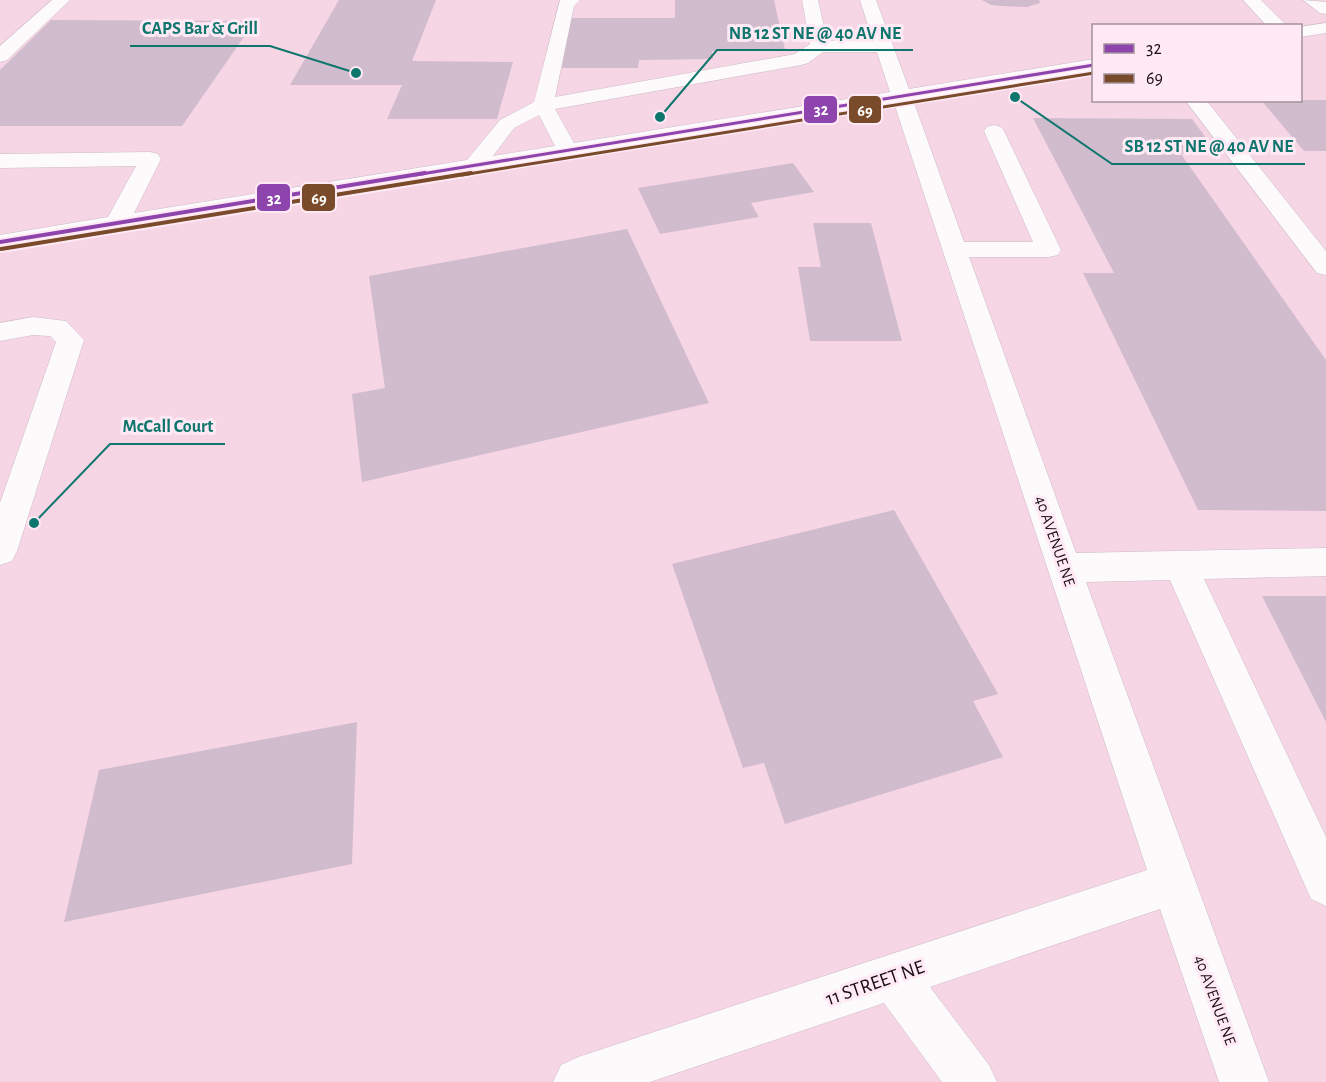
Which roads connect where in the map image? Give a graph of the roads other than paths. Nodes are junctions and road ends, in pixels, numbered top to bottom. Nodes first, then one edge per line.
1 (62, 0) edge
2 (572, 0) edge
3 (810, 0) edge
4 (868, 0) edge
5 (1251, 0) edge
6 (1311, 0) edge
7 (1326, 9) edge
8 (1276, 24) edge
9 (1326, 28) edge
10 (1302, 32) edge
11 (819, 46) junction
12 (885, 48) junction
13 (0, 56) edge
14 (1092, 65) edge
15 (902, 95) junction
16 (1197, 102) edge
17 (543, 105) junction
18 (994, 131) dead end
19 (567, 149) junction
20 (0, 161) edge
21 (475, 164) junction
22 (117, 222) junction
23 (0, 242) edge
24 (955, 249) junction
25 (1326, 267) edge
26 (0, 332) edge
27 (0, 551) edge
28 (1326, 562) edge
29 (1180, 564) junction
30 (1065, 568) junction
31 (1173, 883) junction
32 (1326, 884) edge
33 (893, 977) junction
34 (578, 1082) edge
35 (972, 1082) edge
36 (1244, 1082) edge

1 - 13 street
2 - 17 street
3 - 11 street
4 - 12 street, 40 AVENUE NE
5 - 8 street
6 - 7 street
9 - 10 street
11 - 12 street
11 - 17 street
12 - 15 street, 40 AVENUE NE
14 - 15 street
15 - 19 street
15 - 24 street, 40 AVENUE NE
16 - 25 street
17 - 19 street
17 - 21 street
18 - 24 street
19 - 21 street
20 - 22 street
21 - 22 street
22 - 23 street
24 - 30 street, 40 AVENUE NE
26 - 27 street
28 - 29 street
29 - 30 street
29 - 32 street
30 - 31 street, 40 AVENUE NE
31 - 33 street, 11 STREET NE
31 - 36 street, 40 AVENUE NE
33 - 34 street, 11 STREET NE
33 - 35 street

